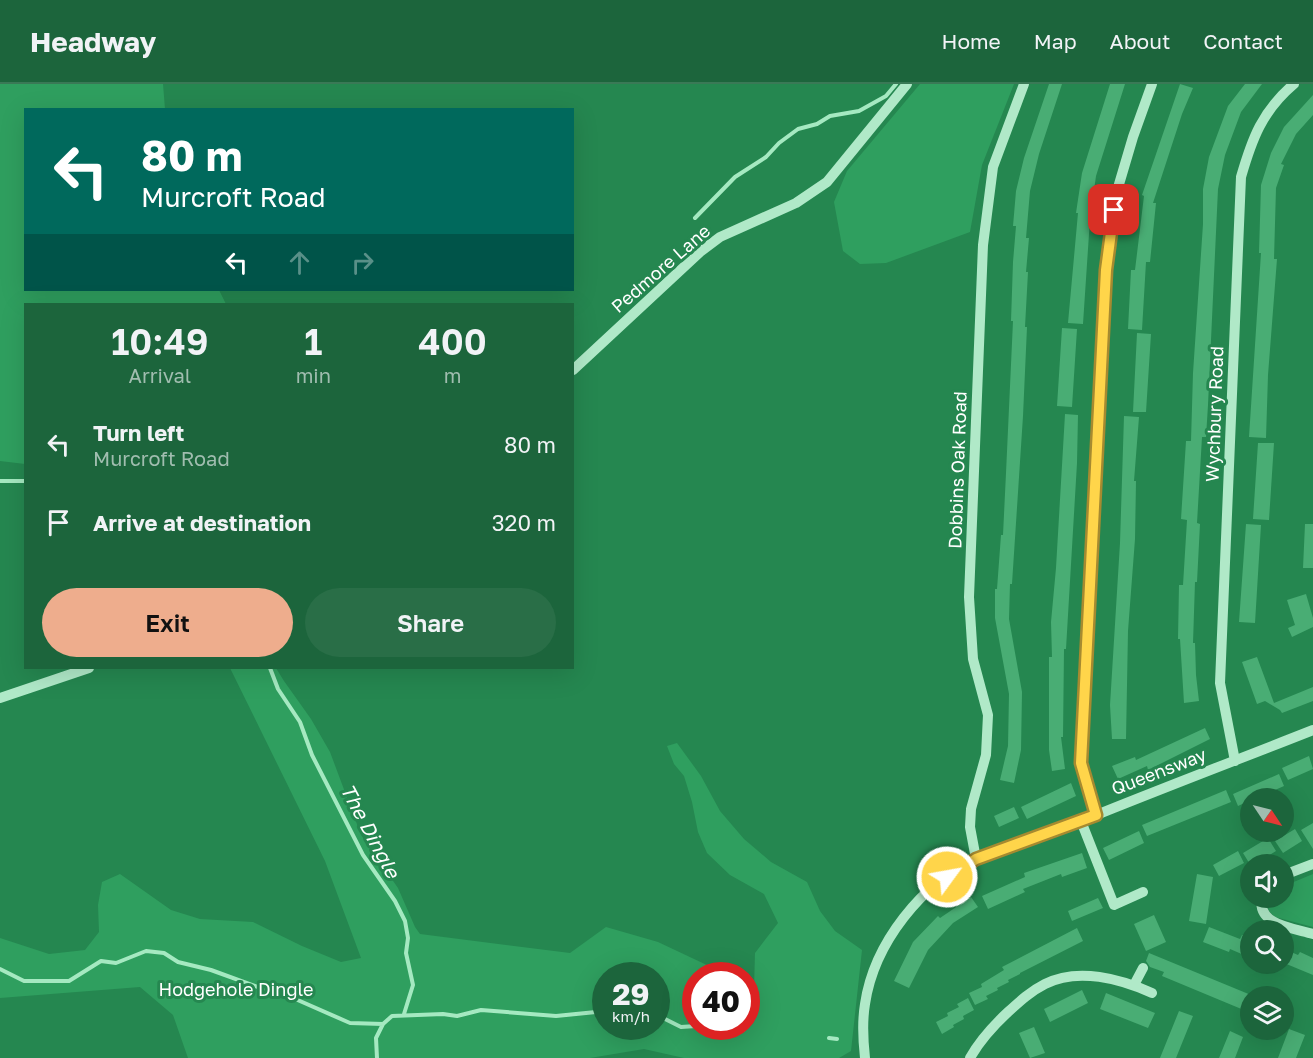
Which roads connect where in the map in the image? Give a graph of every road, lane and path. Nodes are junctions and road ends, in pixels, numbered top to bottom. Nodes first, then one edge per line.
1 (907, 84) edge
2 (1024, 84) edge
3 (1152, 84) edge
4 (1294, 84) edge
5 (574, 369) edge
6 (86, 669) edge
7 (0, 698) edge
8 (1313, 730) edge
9 (1235, 761) junction
10 (1096, 815) junction
11 (1081, 821) junction
12 (976, 859) junction
13 (1313, 864) edge
14 (1294, 871) edge
15 (1143, 892) dead end
16 (1263, 908) edge
17 (1313, 934) edge
18 (1143, 968) dead end
19 (1134, 985) junction
20 (1152, 993) dead end
21 (865, 1058) edge
22 (970, 1058) edge

1 - 5 street, Pedmore Lane
2 - 12 street, Dobbins Oak Road
3 - 10 street
4 - 9 street, Wychbury Road
6 - 7 street
8 - 9 street, Queensway
9 - 10 street, Queensway
10 - 11 street, Queensway
11 - 12 street, Queensway
11 - 15 street
12 - 21 street, Queensway
13 - 14 street
16 - 17 street
18 - 19 street
19 - 20 street
19 - 22 street

